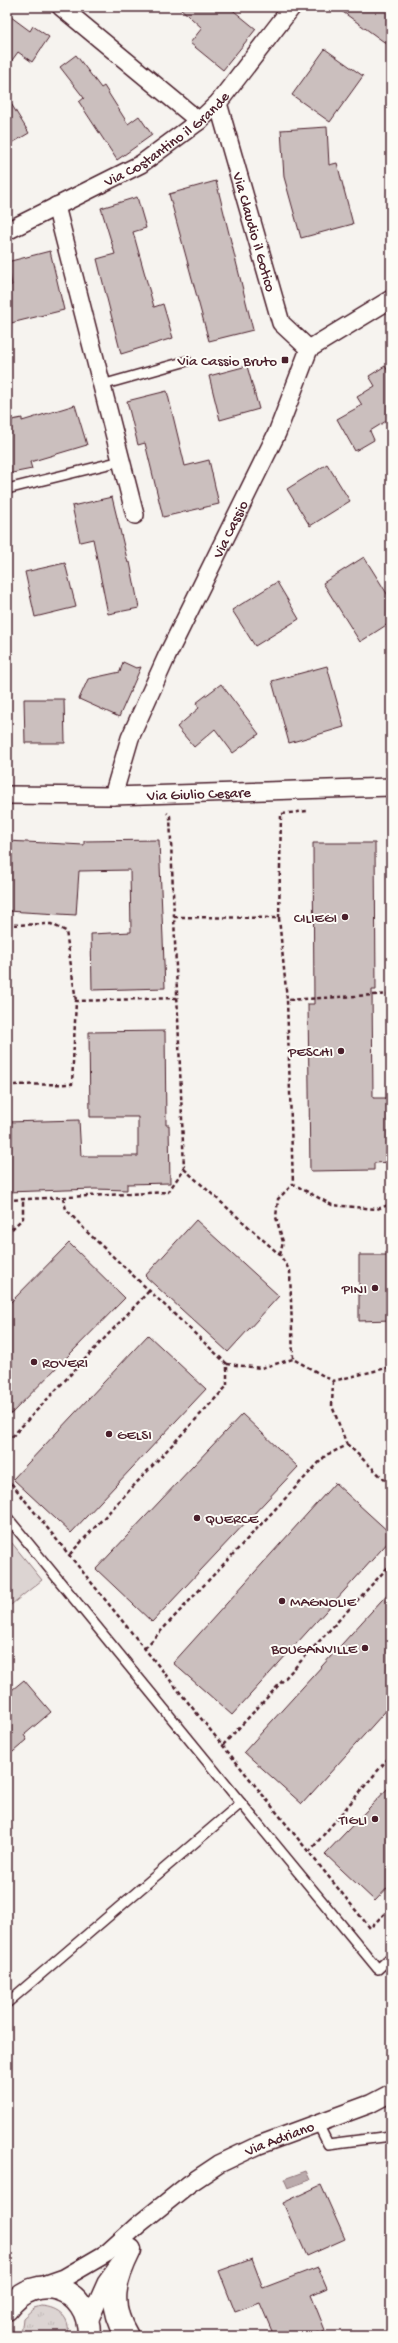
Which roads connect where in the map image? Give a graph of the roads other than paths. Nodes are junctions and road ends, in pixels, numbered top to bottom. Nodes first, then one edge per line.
1 (61, 7) edge
2 (292, 7) edge
3 (218, 104) junction
4 (199, 121) junction
5 (56, 206) junction
6 (7, 231) edge
7 (391, 299) edge
8 (309, 349) junction
9 (187, 361) dead end
10 (102, 385) junction
11 (121, 461) junction
12 (7, 489) edge
13 (135, 514) dead end
14 (391, 787) edge
15 (7, 796) edge
16 (113, 796) junction
17 (7, 1517) edge
18 (241, 1803) junction
19 (391, 1957) edge
20 (7, 2003) edge
21 (391, 2093) edge
22 (318, 2124) junction
23 (391, 2136) edge
24 (175, 2196) junction
25 (130, 2250) junction
26 (25, 2290) edge
27 (7, 2309) edge
28 (91, 2330) edge
29 (127, 2336) edge

1 - 4 street
2 - 3 street, Via Costantino il Grande
3 - 4 street, Via Costantino il Grande
3 - 8 street, Via Claudio il Gotico
4 - 5 street, Via Costantino il Grande
5 - 6 street, Via Costantino il Grande
5 - 10 street
7 - 8 street
8 - 16 street, Via Cassio
9 - 10 lane
10 - 11 street
11 - 12 lane
11 - 13 street
14 - 16 street, Via Giulio Cesare
15 - 16 street, Via Giulio Cesare
17 - 18 lane
18 - 19 lane
18 - 20 lane
21 - 22 street, Via Adriano
22 - 23 lane
22 - 24 street, Via Adriano
24 - 25 street, Via Adriano
24 - 26 street, Via Adriano
25 - 28 street, Via Adriano
25 - 29 street
26 - 27 street
26 - 28 street

